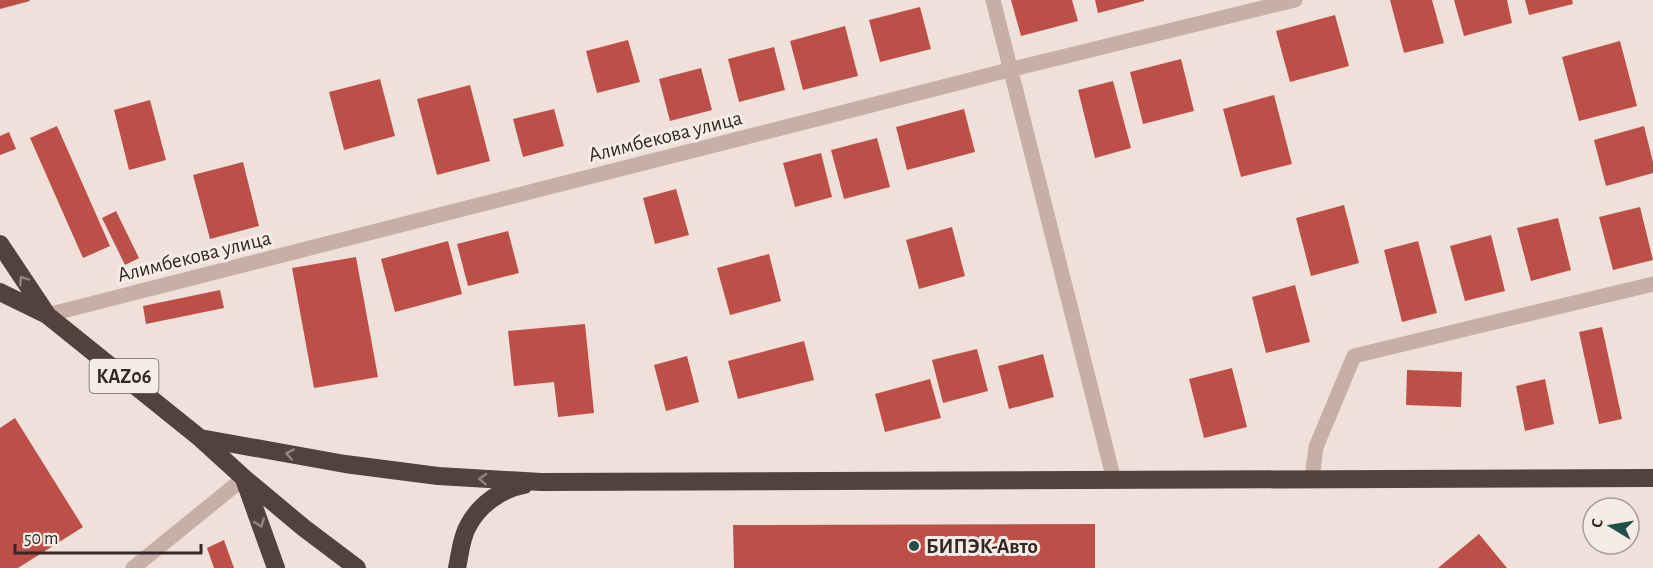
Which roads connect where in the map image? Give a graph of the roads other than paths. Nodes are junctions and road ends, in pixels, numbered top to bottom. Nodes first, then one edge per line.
1 (993, 0) edge
2 (1295, 0) edge
3 (1009, 70) junction
4 (0, 244) edge
5 (1653, 284) edge
6 (0, 292) edge
7 (47, 315) junction
8 (200, 438) junction
9 (244, 478) junction
10 (1629, 478) junction
11 (1653, 478) edge
12 (1312, 479) junction
13 (1114, 480) junction
14 (541, 482) junction
15 (1653, 484) edge
16 (304, 528) junction
17 (133, 568) edge
18 (276, 568) edge
19 (339, 568) edge
20 (357, 568) edge
21 (457, 568) edge

1 - 3 street
2 - 3 street, Алимбекова улица
3 - 7 street, Алимбекова улица
3 - 13 street
7 -> 4 highway, KАZ06
5 - 12 street
6 - 7 highway, KАZ06
7 - 8 highway, KАZ06
8 - 9 highway, KАZ06
14 -> 8 highway
9 - 16 highway, KАZ06
9 - 17 street
9 -> 18 highway, KАZ06
10 - 11 highway
10 - 12 highway
10 - 15 highway
12 - 13 highway
13 - 14 highway
14 - 21 highway
16 - 19 highway
16 - 20 highway, KАZ06

